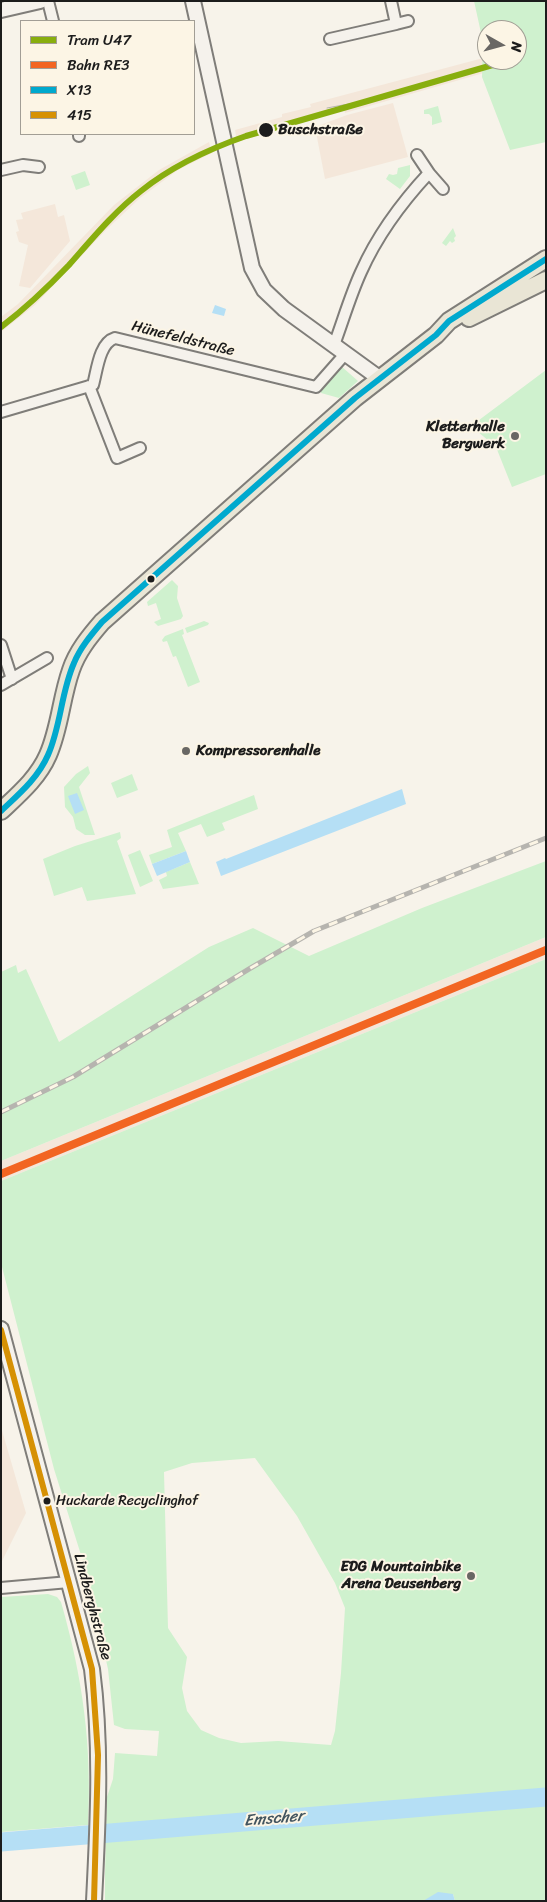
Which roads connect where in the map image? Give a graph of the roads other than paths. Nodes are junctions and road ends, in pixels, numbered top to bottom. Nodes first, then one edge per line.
1 (40, 1) edge
2 (48, 1) edge
3 (193, 1) edge
4 (391, 1) edge
5 (25, 3) edge
6 (1, 10) edge
7 (53, 20) edge
8 (408, 21) dead end
9 (396, 24) junction
10 (330, 39) dead end
11 (417, 155) dead end
12 (39, 167) dead end
13 (1, 170) edge
14 (429, 173) junction
15 (442, 189) dead end
16 (546, 259) edge
17 (546, 280) edge
18 (436, 335) junction
19 (340, 349) junction
20 (379, 378) junction
21 (89, 386) junction
22 (1, 412) edge
23 (140, 448) dead end
24 (1, 645) edge
25 (47, 658) dead end
26 (12, 679) junction
27 (1, 685) edge
28 (1, 810) edge
29 (1, 1329) edge
30 (69, 1582) junction
31 (1, 1588) edge
32 (94, 1901) edge

1 - 5 main road
2 - 7 street
3 - 19 main road
4 - 9 street
5 - 6 main road
8 - 9 street
9 - 10 street
11 - 14 street
12 - 13 street
14 - 15 street
14 - 19 street
16 - 18 main road
17 - 18 main road
18 - 20 main road
19 - 20 main road
19 - 21 street, Hünefeldstraße
20 - 28 main road
21 - 22 street
21 - 23 street
24 - 26 street
25 - 26 street
26 - 27 street
29 - 30 main road, Lindberghstraße
30 - 31 street
30 - 32 main road, Lindberghstraße

